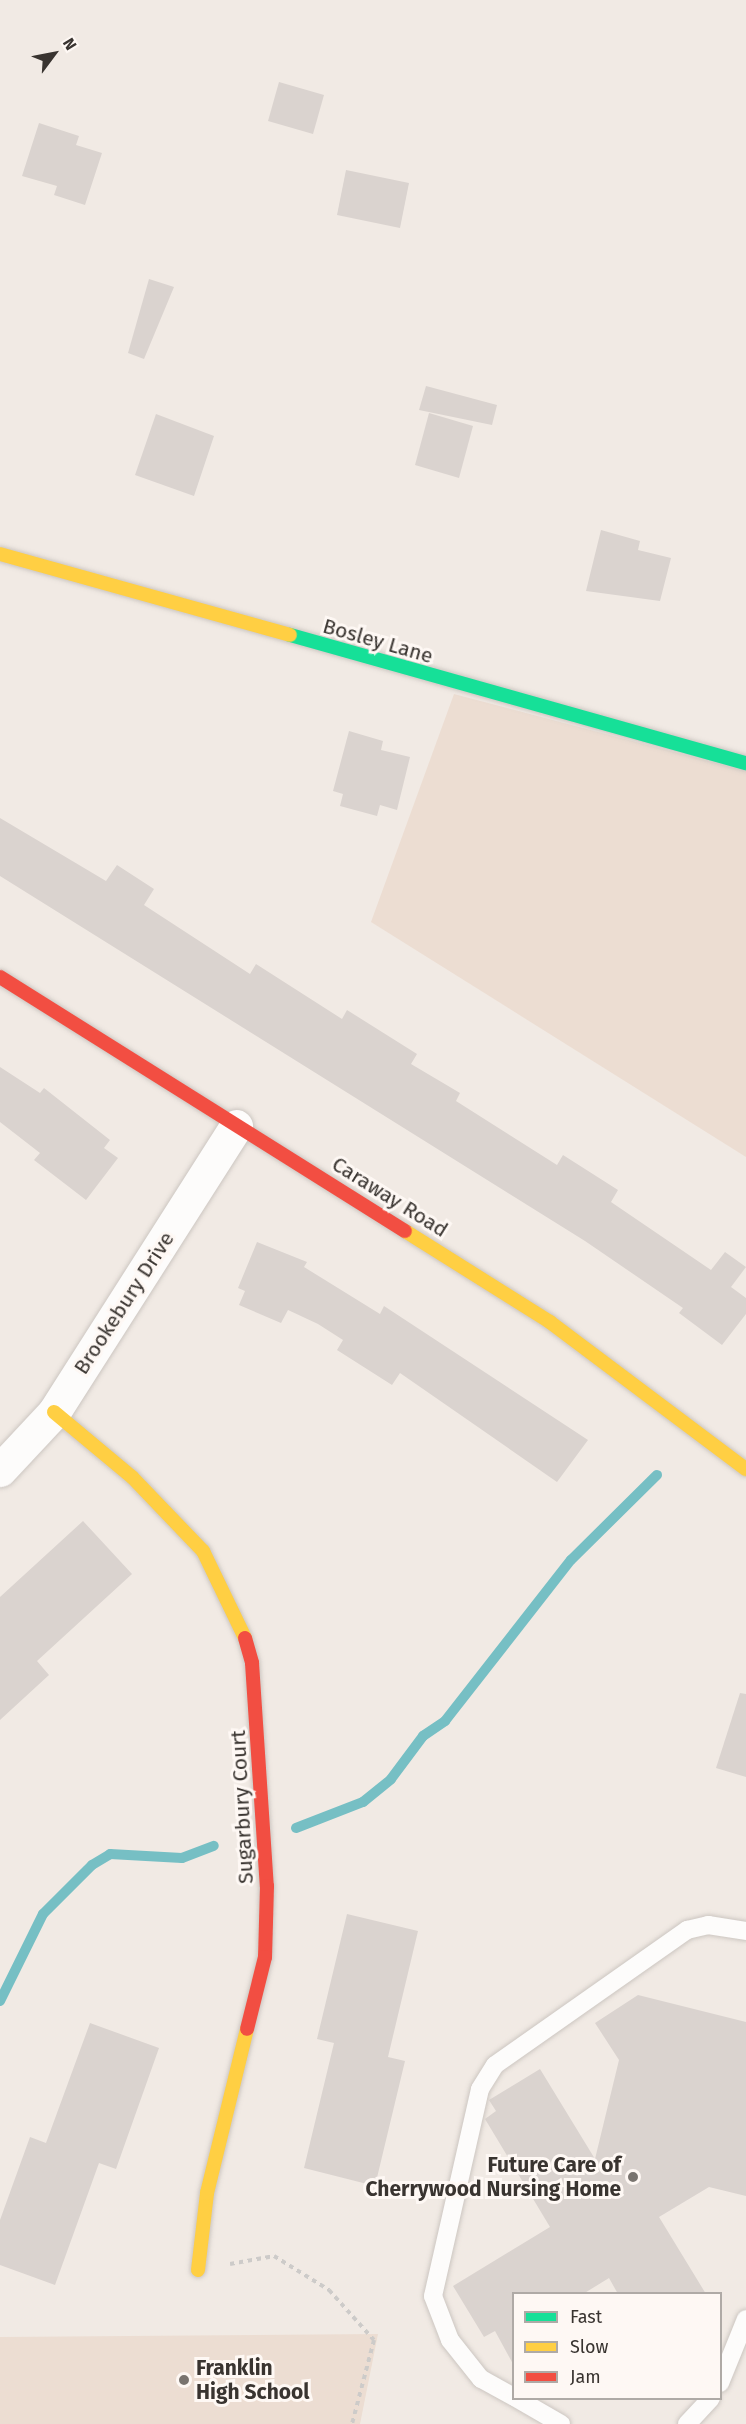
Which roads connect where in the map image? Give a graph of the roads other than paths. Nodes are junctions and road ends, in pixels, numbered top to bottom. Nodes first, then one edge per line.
1 (0, 554) edge
2 (746, 763) edge
3 (0, 977) edge
4 (236, 1126) junction
5 (54, 1412) junction
6 (746, 1469) edge
7 (0, 1470) edge
8 (746, 1932) edge
9 (198, 2270) road end
10 (746, 2319) edge
11 (722, 2378) edge
12 (512, 2396) edge
13 (519, 2400) edge
14 (709, 2400) edge
15 (561, 2424) edge
16 (687, 2424) edge

1 - 2 street, Bosley Lane
3 - 4 street, Caraway Road
4 - 5 street, Brookebury Drive
4 - 6 street, Caraway Road
5 - 7 street, Brookebury Drive
5 - 9 street, Sugarbury Court
8 - 12 lane
10 - 11 lane
13 - 15 lane
14 - 16 lane

